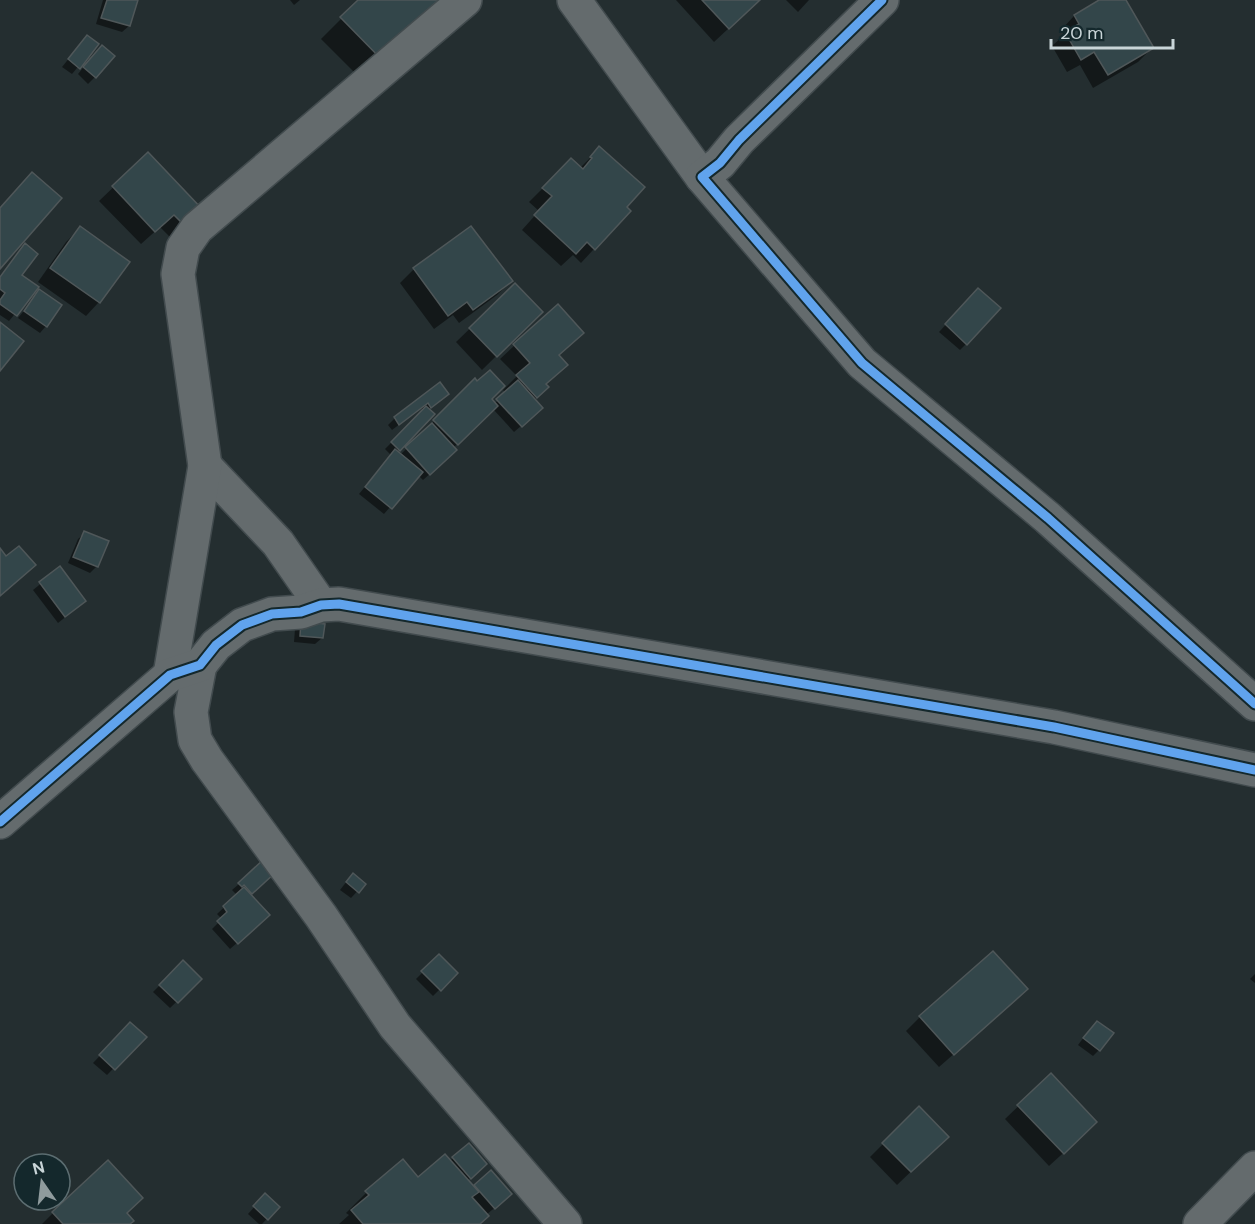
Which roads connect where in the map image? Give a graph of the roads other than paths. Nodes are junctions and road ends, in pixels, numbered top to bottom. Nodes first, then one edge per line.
1 (465, 0) edge
2 (574, 0) edge
3 (882, 0) edge
4 (702, 177) junction
5 (205, 466) junction
6 (321, 605) junction
7 (185, 670) junction
8 (1255, 704) edge
9 (1253, 767) edge
10 (0, 822) edge
11 (1255, 1168) edge
12 (565, 1224) edge
13 (1200, 1224) edge

1 - 5 street
2 - 4 street
3 - 4 street
4 - 8 street
5 - 6 street
5 - 7 street
6 - 7 street
6 - 9 street
7 - 10 street
7 - 12 street
11 - 13 street

